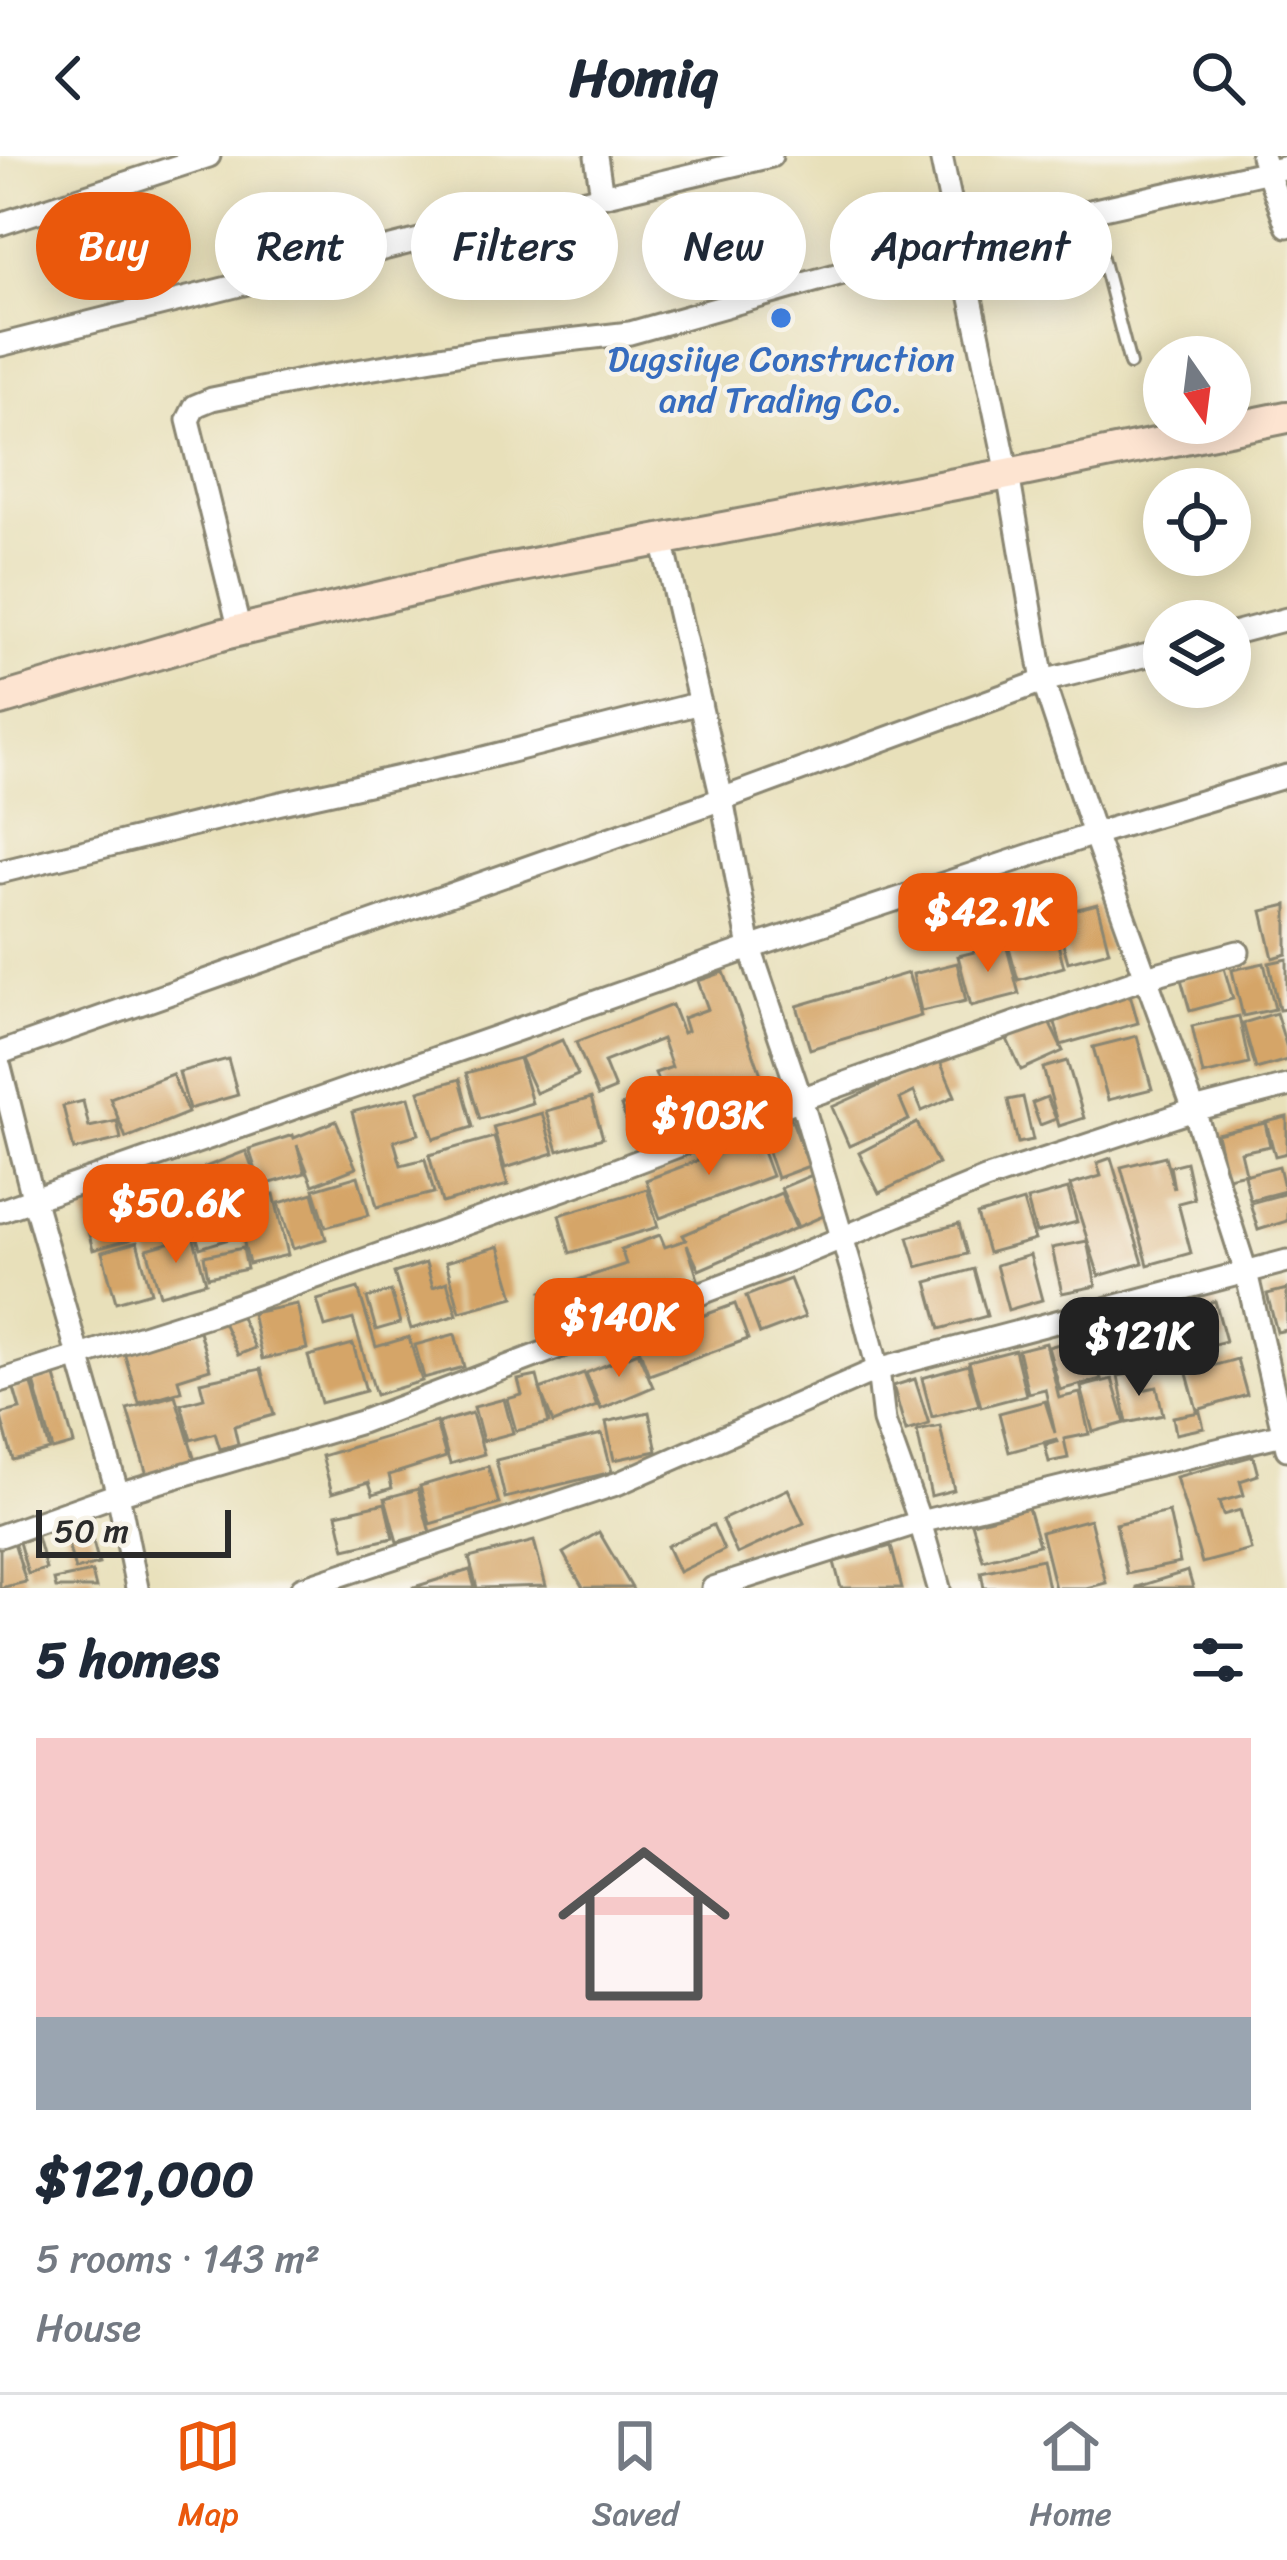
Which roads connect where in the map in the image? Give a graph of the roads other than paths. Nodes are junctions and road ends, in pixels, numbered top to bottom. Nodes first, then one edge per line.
1 (209, 156) edge
2 (596, 156) edge
3 (771, 156) edge
4 (941, 156) edge
5 (1272, 165) edge
6 (601, 192) edge
7 (618, 192) edge
8 (949, 192) edge
9 (1112, 206) edge
10 (0, 224) edge
11 (1287, 226) edge
12 (411, 243) edge
13 (830, 277) edge
14 (1112, 296) edge
15 (973, 300) edge
16 (0, 345) edge
17 (1130, 364) dead end
18 (1287, 417) edge
19 (1009, 475) junction
20 (662, 540) junction
21 (1287, 619) edge
22 (1251, 628) edge
23 (240, 631) junction
24 (1143, 655) edge
25 (1043, 681) junction
26 (0, 700) edge
27 (700, 703) junction
28 (1287, 776) edge
29 (722, 800) junction
30 (1094, 833) junction
31 (0, 872) edge
32 (749, 948) junction
33 (1238, 952) dead end
34 (1146, 977) junction
35 (0, 1052) edge
36 (0, 1067) edge
37 (1287, 1086) edge
38 (801, 1099) junction
39 (1194, 1110) junction
40 (34, 1198) junction
41 (0, 1211) edge
42 (842, 1236) junction
43 (1287, 1261) edge
44 (1246, 1272) junction
45 (80, 1356) junction
46 (878, 1369) junction
47 (0, 1381) edge
48 (1286, 1438) edge
49 (118, 1494) junction
50 (920, 1522) junction
51 (0, 1536) edge
52 (137, 1588) edge
53 (302, 1588) edge
54 (712, 1588) edge
55 (939, 1588) edge

1 - 10 street
2 - 6 street
3 - 7 street
4 - 8 street
5 - 9 street
5 - 11 street
12 - 16 street
13 - 23 street
14 - 17 lane
15 - 19 street
18 - 19 main road
19 - 20 main road
19 - 25 street
20 - 23 main road
20 - 27 street
21 - 22 street
23 - 26 main road
24 - 25 street
25 - 29 street
25 - 30 street
27 - 29 street
27 - 31 street
28 - 30 street
29 - 32 street
29 - 35 street
30 - 32 street
30 - 34 street
32 - 38 street
32 - 40 street
33 - 34 street
34 - 38 street
34 - 39 street
36 - 40 street
37 - 39 street
38 - 42 street
38 - 45 street
39 - 42 street
39 - 44 street
40 - 41 street
40 - 45 street
42 - 46 street
42 - 49 street
43 - 44 street
44 - 46 street
44 - 48 street
45 - 47 street
45 - 49 street
46 - 50 street
46 - 53 street
48 - 50 street
49 - 51 street
49 - 52 street
50 - 54 street
50 - 55 street

